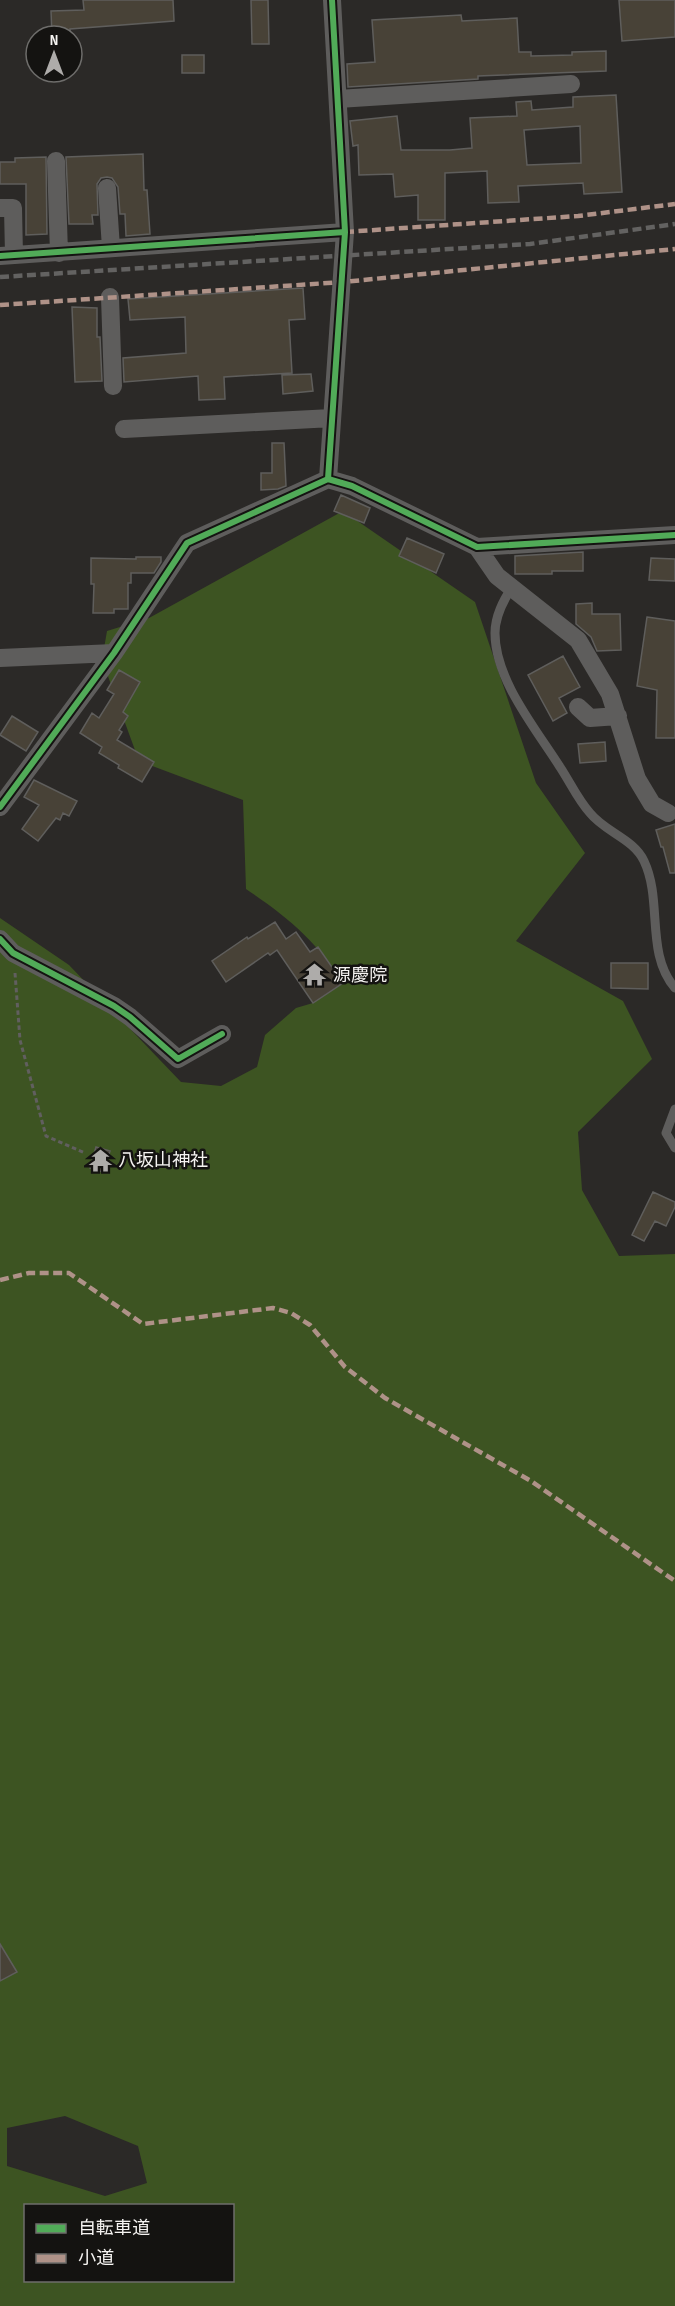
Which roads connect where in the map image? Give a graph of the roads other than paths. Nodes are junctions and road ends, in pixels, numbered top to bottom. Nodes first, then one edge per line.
1 (332, 0) edge
2 (571, 84) dead end
3 (338, 99) junction
4 (57, 161) dead end
5 (107, 188) dead end
6 (0, 208) edge
7 (345, 232) junction
8 (111, 248) junction
9 (59, 253) junction
10 (7, 256) edge
11 (110, 297) dead end
12 (113, 386) dead end
13 (332, 418) junction
14 (124, 429) dead end
15 (328, 479) junction
16 (675, 535) edge
17 (477, 547) junction
18 (512, 587) junction
19 (114, 653) junction
20 (0, 658) edge
21 (578, 707) dead end
22 (618, 716) junction
23 (0, 807) edge
24 (668, 813) dead end
25 (0, 939) edge
26 (675, 988) edge
27 (222, 1034) dead end
28 (675, 1109) edge
29 (675, 1148) edge

1 - 3 street
2 - 3 street
3 - 7 street
4 - 9 street
5 - 8 street
6 - 10 street
7 - 8 street
7 - 13 street
8 - 9 street
9 - 10 street
11 - 12 street
13 - 14 street
13 - 15 street
15 - 17 street
15 - 19 street
16 - 17 street
17 - 18 street
18 - 22 street
18 - 26 lane
19 - 20 street
19 - 23 street
21 - 22 street
22 - 24 street
25 - 27 street
28 - 29 lane

